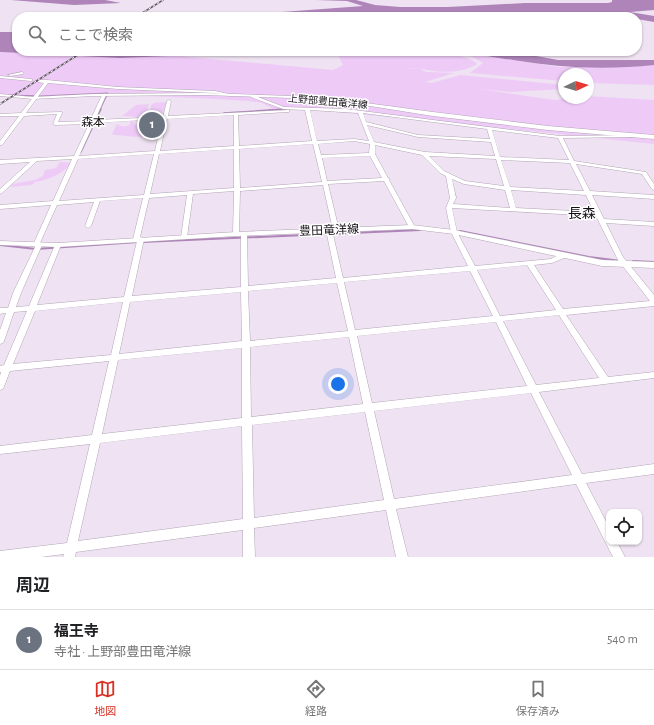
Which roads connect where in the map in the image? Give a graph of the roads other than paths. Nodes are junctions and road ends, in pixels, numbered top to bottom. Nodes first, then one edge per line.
1 (22, 74) dead end
2 (0, 77) edge
3 (31, 80) dead end
4 (39, 80) dead end
5 (47, 81) junction
6 (219, 88) dead end
7 (0, 95) edge
8 (104, 95) junction
9 (231, 95) junction
10 (243, 96) junction
11 (254, 96) junction
12 (33, 98) junction
13 (169, 101) dead end
14 (307, 109) junction
15 (360, 112) junction
16 (21, 114) junction
17 (236, 114) junction
18 (0, 116) edge
19 (164, 118) junction
20 (92, 122) junction
21 (364, 123) junction
22 (489, 129) junction
23 (637, 136) junction
24 (654, 136) edge
25 (560, 137) junction
26 (493, 141) junction
27 (314, 142) junction
28 (372, 143) junction
29 (0, 144) edge
30 (237, 147) junction
31 (157, 152) junction
32 (372, 154) junction
33 (424, 154) junction
34 (318, 157) junction
35 (76, 158) junction
36 (498, 158) junction
37 (35, 160) junction
38 (0, 162) edge
39 (573, 162) junction
40 (449, 176) junction
41 (651, 178) edge
42 (387, 179) junction
43 (325, 183) junction
44 (506, 188) junction
45 (654, 188) edge
46 (237, 190) junction
47 (0, 192) edge
48 (588, 193) junction
49 (190, 194) junction
50 (146, 197) junction
51 (654, 197) edge
52 (98, 200) junction
53 (55, 203) junction
54 (449, 206) junction
55 (0, 207) edge
56 (514, 210) junction
57 (598, 214) junction
58 (602, 221) junction
59 (654, 224) edge
60 (88, 226) dead end
61 (412, 227) junction
62 (332, 230) junction
63 (454, 232) junction
64 (240, 234) junction
65 (184, 237) junction
66 (138, 239) junction
67 (0, 243) edge
68 (58, 244) junction
69 (37, 245) junction
70 (562, 256) junction
71 (529, 263) junction
72 (623, 264) junction
73 (654, 266) edge
74 (472, 269) junction
75 (341, 281) junction
76 (244, 289) junction
77 (127, 299) junction
78 (654, 302) edge
79 (31, 308) junction
80 (10, 310) junction
81 (0, 311) edge
82 (561, 313) junction
83 (497, 319) junction
84 (352, 333) junction
85 (0, 341) edge
86 (245, 344) junction
87 (114, 358) junction
88 (3, 369) edge
89 (654, 375) edge
90 (605, 380) junction
91 (0, 386) edge
92 (533, 388) junction
93 (369, 409) junction
94 (246, 422) junction
95 (96, 439) junction
96 (0, 450) edge
97 (654, 469) edge
98 (579, 479) junction
99 (391, 505) junction
100 (249, 524) junction
101 (606, 532) edge
102 (613, 545) edge
103 (71, 552) edge
104 (0, 557) edge
105 (249, 557) edge
106 (402, 557) edge
107 (619, 557) edge

1 - 2 street
2 - 3 street
4 - 5 street
5 - 9 street
5 - 12 street
6 - 10 street
7 - 12 main road, 上野部豊田竜洋線
8 - 9 main road, 上野部豊田竜洋線
8 - 12 main road, 上野部豊田竜洋線
8 - 20 street
9 - 10 main road, 上野部豊田竜洋線
10 - 11 main road, 上野部豊田竜洋線
11 - 14 street
11 - 23 main road, 上野部豊田竜洋線
12 - 16 street
13 - 19 street
14 - 15 street
14 - 17 street
14 - 27 street
15 - 21 street
15 - 22 street
16 - 18 street
16 - 20 street
16 - 29 street
17 - 19 street
17 - 30 street
19 - 20 street
19 - 31 street
20 - 35 street
21 - 26 street
21 - 28 street
22 - 25 street
22 - 26 street
23 - 24 main road, 上野部豊田竜洋線
23 - 25 street
25 - 39 street
26 - 36 street
27 - 28 street
27 - 30 street
27 - 34 street
28 - 32 street
28 - 33 street
30 - 31 street
30 - 46 street
31 - 35 street
31 - 50 street
32 - 34 street
32 - 42 street
33 - 36 street
33 - 40 street
34 - 43 street
35 - 37 street
35 - 53 street
36 - 39 street
36 - 44 street
37 - 38 street
37 - 47 street
39 - 41 street
39 - 48 street
40 - 44 street
40 - 54 street
41 - 45 street
42 - 43 street
42 - 61 street
43 - 46 street
43 - 62 street
44 - 48 street
44 - 56 street
46 - 49 street
46 - 64 street
48 - 51 street
48 - 57 street
49 - 50 street
49 - 65 street
50 - 52 street
50 - 66 street
52 - 53 street
52 - 60 street
53 - 55 street
53 - 69 street
54 - 56 street
54 - 63 street
56 - 57 street
57 - 58 street
58 - 59 street
58 - 72 street
61 - 62 main road, 豊田竜洋線
61 - 63 main road, 豊田竜洋線
62 - 64 main road, 豊田竜洋線
62 - 75 street
63 - 70 main road, 豊田竜洋線
63 - 74 street
64 - 65 main road, 豊田竜洋線
64 - 76 street
65 - 66 main road, 豊田竜洋線
66 - 68 main road, 豊田竜洋線
66 - 77 street
67 - 69 main road, 豊田竜洋線
68 - 69 main road, 豊田竜洋線
68 - 79 street
69 - 80 street
70 - 71 street
70 - 72 main road, 豊田竜洋線
71 - 74 street
71 - 82 street
72 - 73 main road, 豊田竜洋線
72 - 78 street
74 - 75 street
74 - 83 street
75 - 76 street
75 - 84 street
76 - 77 street
76 - 86 street
77 - 79 street
77 - 87 street
78 - 82 street
79 - 80 street
79 - 88 street
80 - 81 street
80 - 85 street
82 - 83 street
82 - 90 street
83 - 84 street
83 - 92 street
84 - 86 street
84 - 93 street
86 - 87 street
86 - 94 street
87 - 88 street
87 - 95 street
88 - 91 street
89 - 90 street
90 - 92 street
92 - 93 street
92 - 98 street
93 - 94 street
93 - 99 street
94 - 95 street
94 - 100 street
95 - 96 street
95 - 103 street
97 - 98 street
98 - 99 street
98 - 101 street
99 - 100 street
99 - 106 street
100 - 103 street
100 - 105 street
102 - 107 street
103 - 104 street

